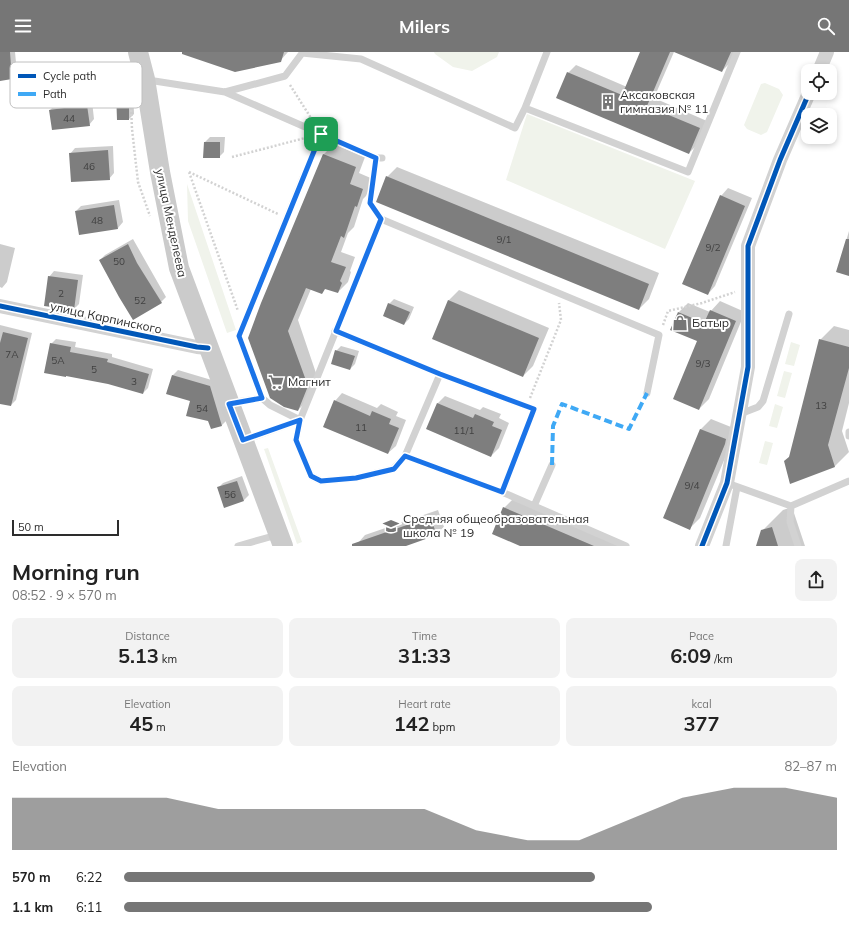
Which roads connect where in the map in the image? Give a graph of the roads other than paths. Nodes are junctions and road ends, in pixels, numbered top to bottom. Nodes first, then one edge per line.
1 (138, 52) edge
2 (302, 52) edge
3 (547, 52) edge
4 (737, 52) edge
5 (827, 52) edge
6 (141, 62) edge
7 (822, 64) edge
8 (142, 67) edge
9 (145, 79) junction
10 (225, 92) junction
11 (806, 100) edge
12 (525, 108) junction
13 (379, 158) road end
14 (304, 175) road end
15 (0, 306) edge
16 (789, 314) dead end
17 (336, 331) junction
18 (208, 348) junction
19 (440, 374) junction
20 (647, 393) dead end
21 (262, 398) junction
22 (229, 404) junction
23 (740, 414) junction
24 (300, 420) junction
25 (849, 432) edge
26 (849, 436) edge
27 (243, 440) junction
28 (405, 456) junction
29 (552, 465) dead end
30 (849, 481) edge
31 (732, 485) junction
32 (502, 492) junction
33 (534, 506) junction
34 (791, 506) junction
35 (281, 540) edge
36 (238, 546) edge
37 (626, 546) edge
38 (702, 546) edge
39 (726, 546) edge
40 (798, 546) edge

1 - 6 main road, улица Менделеева
2 - 10 lane
2 - 12 lane
3 - 12 lane
4 - 12 lane
5 - 7 street
8 - 9 main road, улица Менделеева
9 - 10 lane
9 - 18 main road, улица Менделеева
10 - 13 lane
11 - 23 street
14 - 21 lane
15 - 18 street, улица Карпинского
16 - 23 lane
17 - 19 lane
17 - 20 lane
17 - 24 lane
18 - 22 main road, улица Менделеева
19 - 28 lane
19 - 32 lane
21 - 22 lane
21 - 24 lane
22 - 27 main road, улица Менделеева
23 - 31 street
24 - 27 lane
24 - 28 lane
25 - 26 lane
27 - 35 main road, улица Менделеева
28 - 32 lane
29 - 33 lane
30 - 34 lane
31 - 34 lane
31 - 38 street
31 - 39 lane
32 - 33 lane
33 - 37 lane
34 - 40 lane
35 - 36 lane

